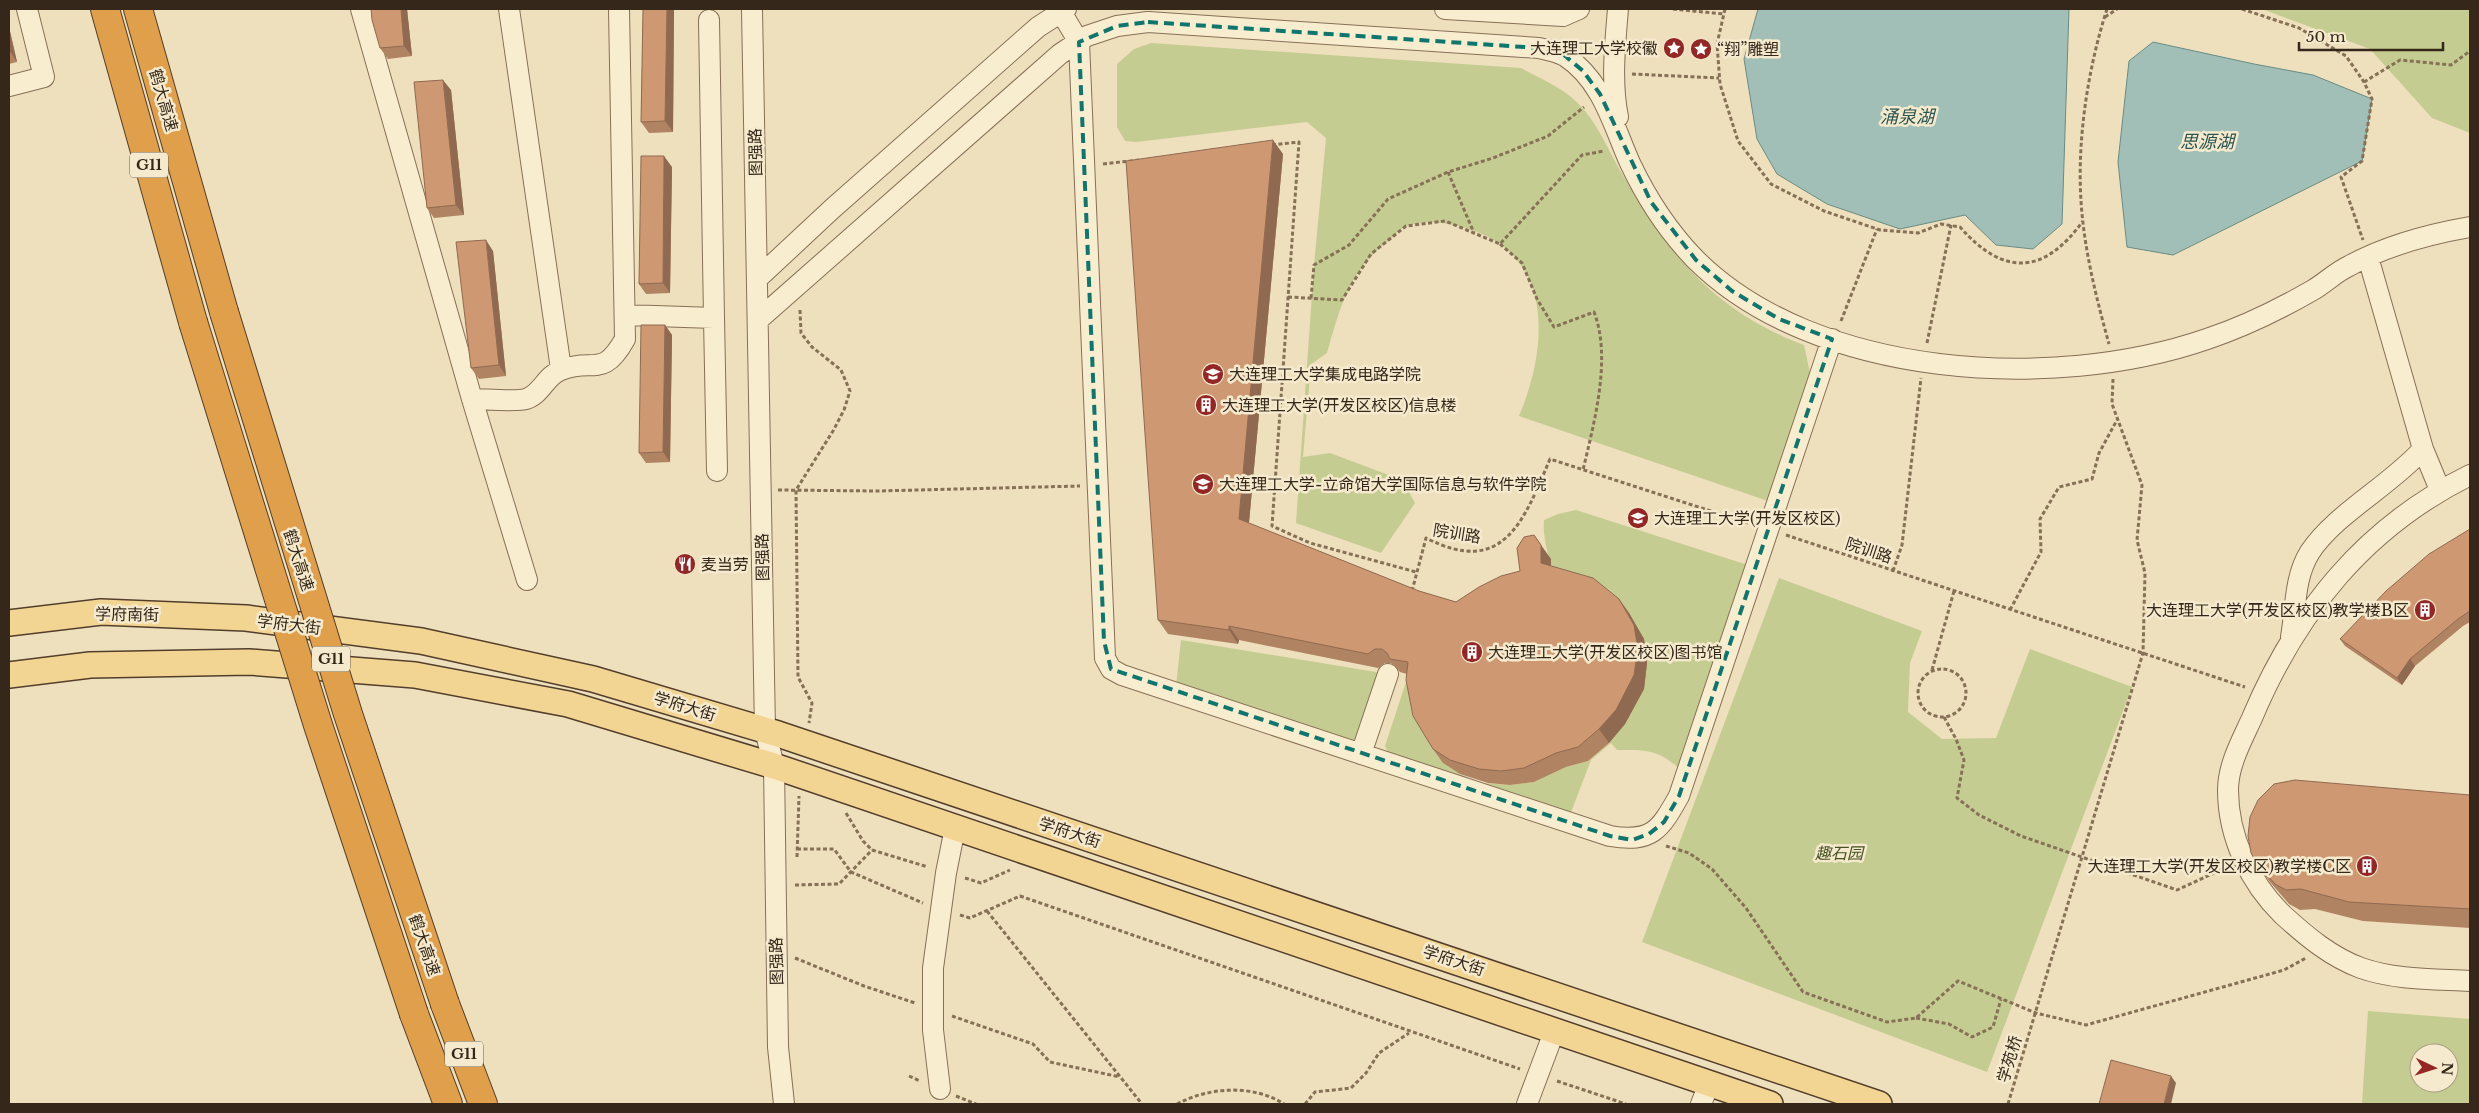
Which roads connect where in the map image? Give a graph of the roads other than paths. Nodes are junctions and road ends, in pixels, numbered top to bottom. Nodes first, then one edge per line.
1 (27, 9) edge
2 (105, 9) edge
3 (138, 9) edge
4 (360, 9) edge
5 (509, 9) edge
6 (619, 9) edge
7 (752, 9) edge
8 (1445, 9) edge
9 (1579, 9) edge
10 (1618, 9) edge
11 (1063, 10) edge
12 (709, 20) dead end
13 (1079, 42) junction
14 (9, 86) edge
15 (1624, 146) junction
16 (2470, 227) edge
17 (2368, 257) junction
18 (757, 279) junction
19 (626, 315) junction
20 (714, 318) junction
21 (758, 320) junction
22 (1833, 339) junction
23 (561, 369) junction
24 (472, 399) junction
25 (2422, 449) junction
26 (717, 471) dead end
27 (2470, 475) edge
28 (2440, 490) junction
29 (527, 580) dead end
30 (246, 618) joint
31 (9, 623) edge
32 (2289, 644) junction
33 (1388, 674) edge
34 (9, 675) edge
35 (765, 730) junction
36 (1361, 754) junction
37 (774, 766) junction
38 (955, 828) junction
39 (2470, 981) edge
40 (1554, 1032) junction
41 (940, 1089) dead end
42 (1705, 1094) edge
43 (448, 1104) edge
44 (483, 1104) edge
45 (784, 1104) edge
46 (1527, 1104) edge
47 (1770, 1104) edge
48 (1879, 1104) edge

1 - 14 street
2 - 43 highway, 鹤大高速 / G11, bridge
3 - 44 highway, 鹤大高速 / G11, bridge
4 - 24 street
5 - 23 street
6 - 19 street
7 - 18 street, 图强路
8 - 9 street
10 - 15 street
11 - 13 street
11 - 18 street
12 - 20 street
13 - 15 street
13 - 21 street
13 - 36 street
15 - 22 street
16 - 17 street
17 - 22 street
17 - 25 street
18 - 21 street, 图强路
19 - 20 street
19 - 23 street
20 - 26 street
21 - 35 street, 图强路
22 - 36 street
23 - 24 street
24 - 29 street
25 - 28 street
25 - 32 street
27 - 28 street
28 - 32 street
30 - 31 main road, 学府南街
30 - 35 main road, 学府大街
32 - 39 street
33 - 36 street
34 - 37 main road, 学府大街
35 - 37 street, 图强路
35 - 48 main road, 学府大街
37 - 38 main road, 学府大街
37 - 45 street, 图强路
38 - 40 main road, 学府大街
38 - 41 street
40 - 42 main road, 学府大街
40 - 46 street
42 - 47 main road, 学府大街

